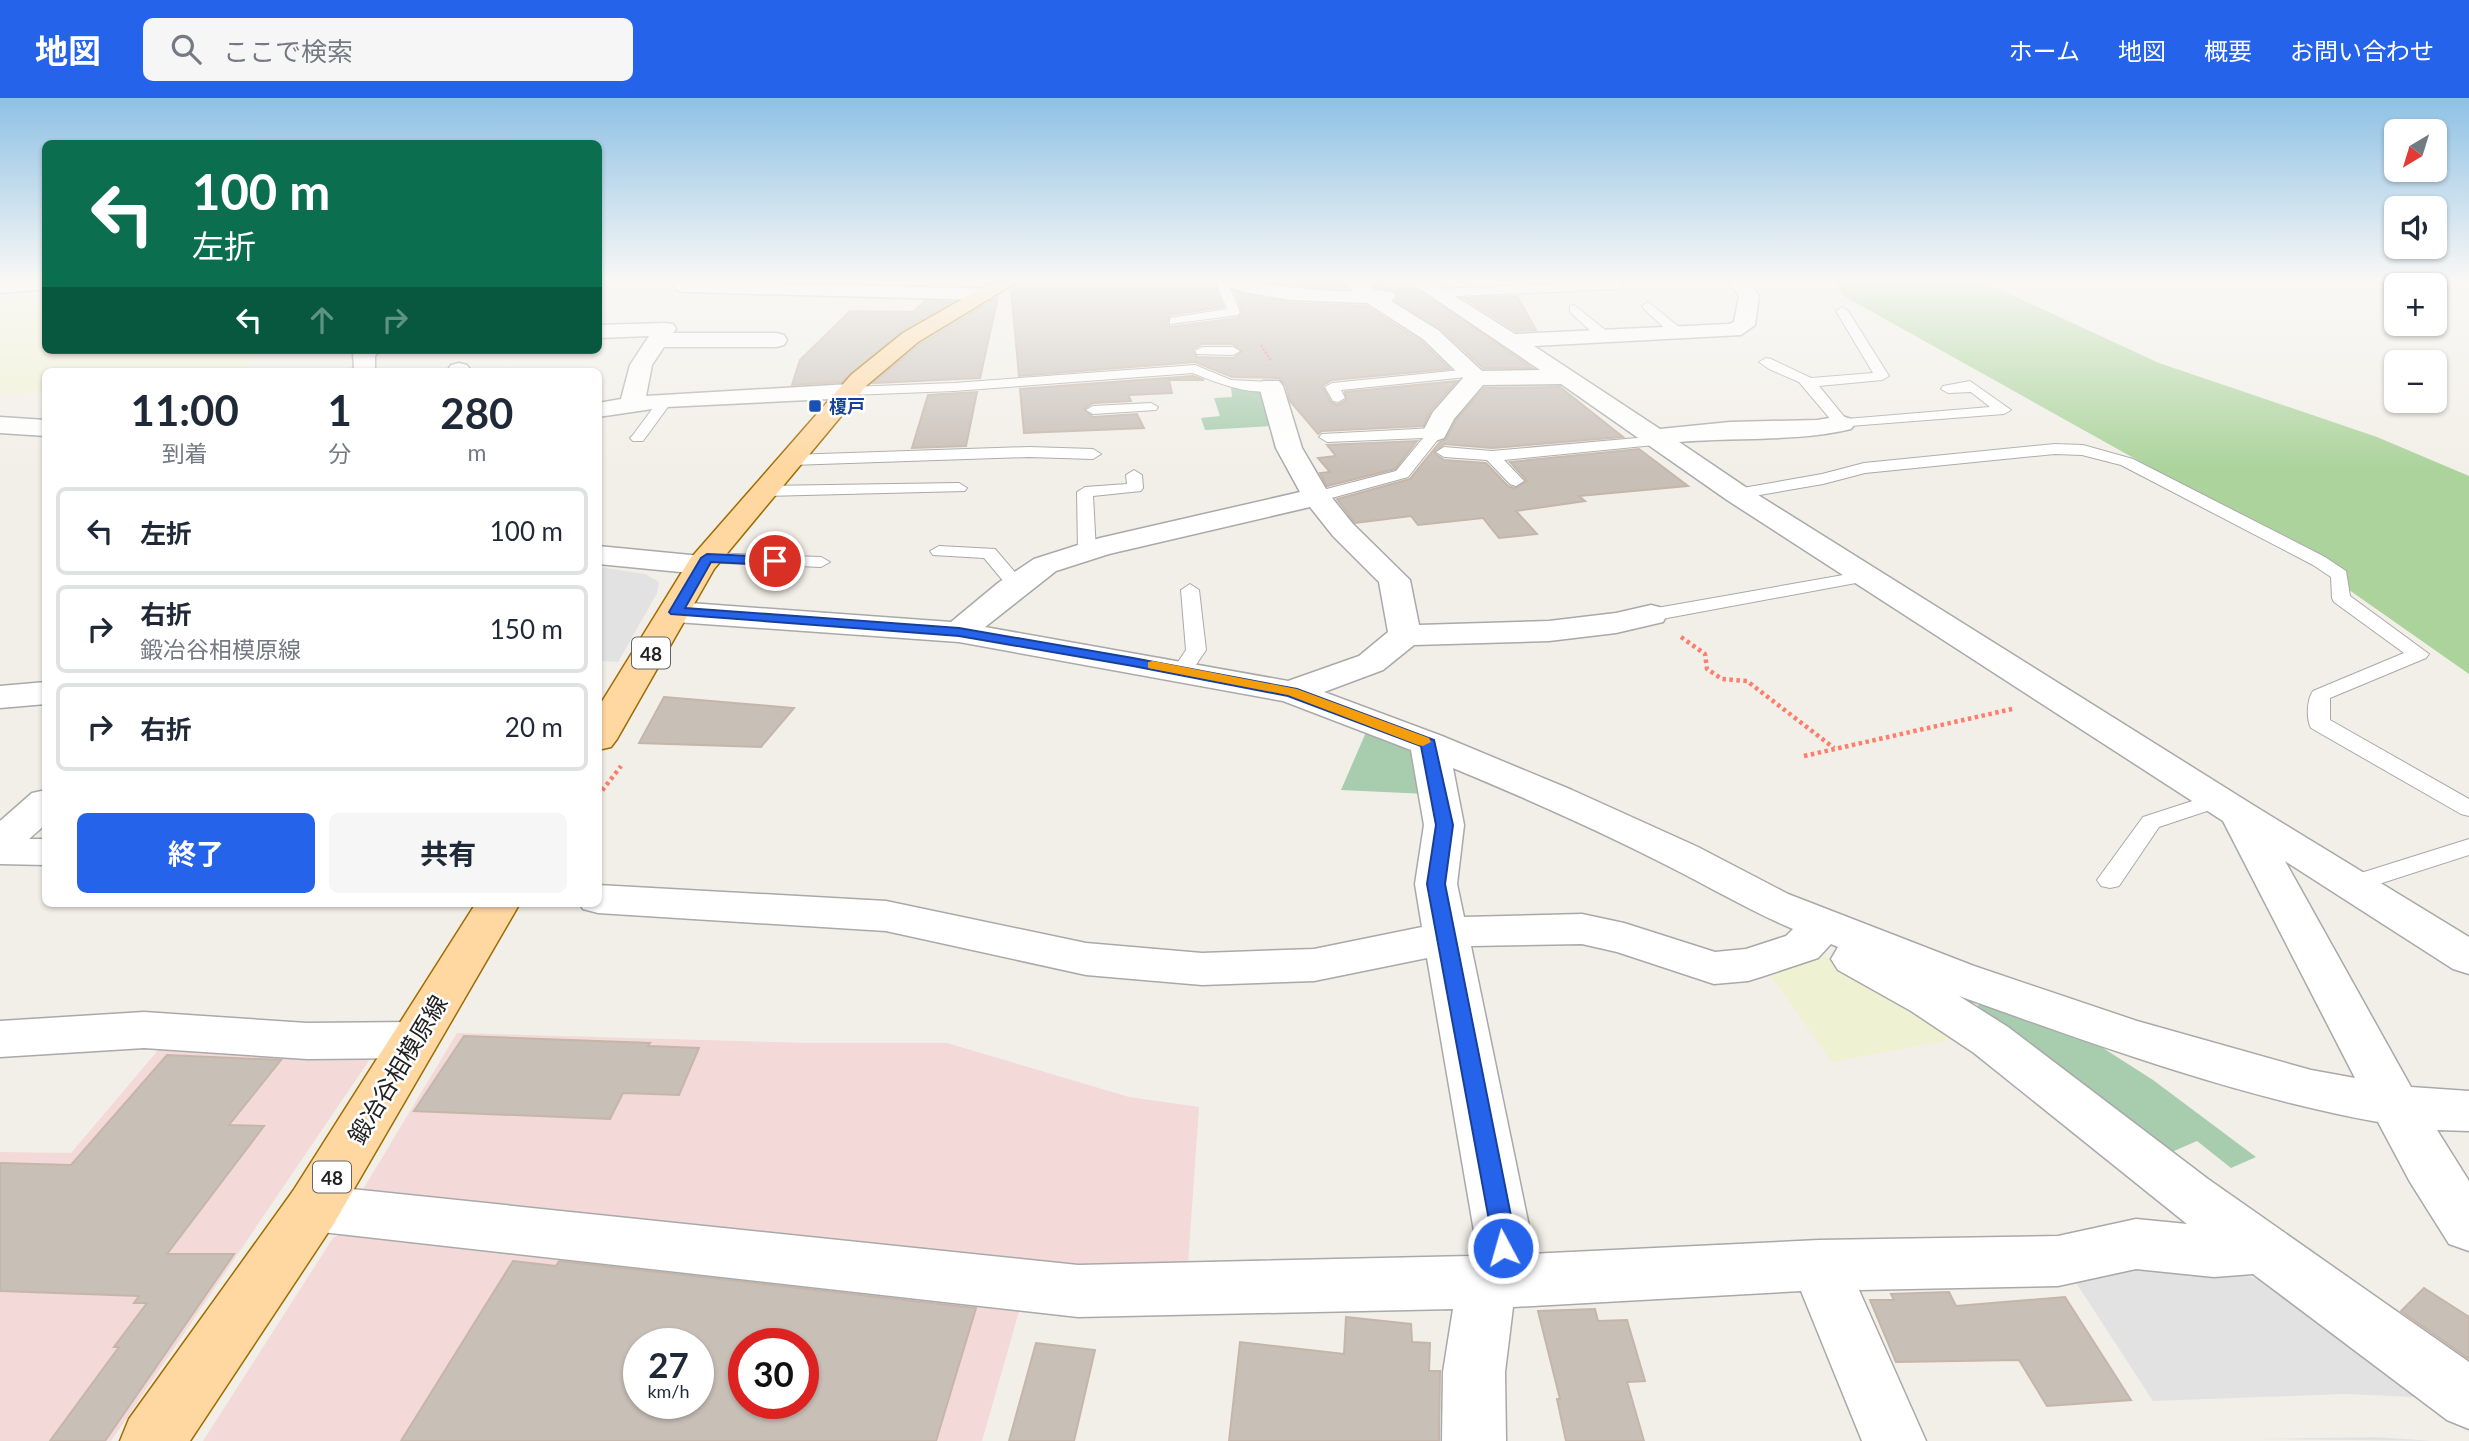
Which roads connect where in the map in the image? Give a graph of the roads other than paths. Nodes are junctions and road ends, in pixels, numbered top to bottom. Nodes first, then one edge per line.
1 (656, 345) edge
2 (899, 345) edge
3 (1445, 345) edge
4 (1516, 345) edge
5 (1863, 345) edge
6 (1233, 351) dead end
7 (1195, 369) junction
8 (1753, 370) dead end
9 (1473, 376) junction
10 (1565, 376) junction
11 (1807, 383) junction
12 (1271, 386) joint
13 (1948, 389) dead end
14 (850, 391) junction
15 (1119, 391) junction
16 (1338, 398) dead end
17 (666, 400) junction
18 (632, 405) junction
19 (1151, 407) dead end
20 (602, 409) edge
21 (1093, 410) dead end
22 (1842, 424) junction
23 (0, 425) edge
24 (42, 428) edge
25 (1327, 437) dead end
26 (638, 438) dead end
27 (1656, 439) junction
28 (1439, 443) junction
29 (1093, 454) dead end
30 (1492, 456) junction
31 (791, 460) junction
32 (1134, 475) dead end
33 (1516, 481) dead end
34 (959, 488) dead end
35 (765, 491) junction
36 (1737, 494) junction
37 (1317, 497) junction
38 (939, 551) dead end
39 (1087, 551) junction
40 (602, 555) edge
41 (704, 562) junction
42 (821, 562) dead end
43 (1866, 576) junction
44 (1017, 585) junction
45 (1190, 590) dead end
46 (676, 612) junction
47 (1651, 615) joint
48 (959, 632) junction
49 (1405, 635) junction
50 (42, 670) edge
51 (1182, 671) junction
52 (1291, 692) junction
53 (20, 695) edge
54 (602, 727) edge
55 (1429, 744) junction
56 (42, 806) edge
57 (2228, 807) junction
58 (2469, 809) edge
59 (0, 844) edge
60 (2469, 847) edge
61 (42, 852) edge
62 (2110, 880) dead end
63 (2354, 884) junction
64 (602, 899) edge
65 (1773, 904) junction
66 (496, 907) edge
67 (1815, 934) junction
68 (1447, 938) junction
69 (2469, 958) edge
70 (0, 1039) edge
71 (415, 1040) junction
72 (2397, 1105) junction
73 (2469, 1111) edge
74 (313, 1208) junction
75 (2469, 1227) edge
76 (2263, 1249) junction
77 (1819, 1265) junction
78 (1487, 1282) junction
79 (2469, 1399) edge
80 (152, 1441) edge
81 (1474, 1441) edge
82 (1894, 1441) edge

1 - 18 street
2 - 14 main road, 48
3 - 9 street
4 - 10 street
5 - 11 lane
6 - 7 lane
7 - 12 lane
7 - 15 lane
8 - 11 lane
9 - 10 street
9 - 16 lane
9 - 28 street
10 - 27 street
11 - 22 lane
12 - 37 street
13 - 22 lane
14 - 15 lane
14 - 17 street
14 - 31 main road, 48
15 - 19 lane
15 - 21 lane
17 - 18 street
17 - 26 lane
18 - 20 street
22 - 27 street
23 - 24 street
25 - 28 lane
27 - 30 lane
27 - 36 street
28 - 30 lane
28 - 37 lane
29 - 31 lane
30 - 33 lane
31 - 35 main road, 48
32 - 39 lane
34 - 35 lane
35 - 41 main road, 48
36 - 43 street
36 - 58 lane
37 - 39 street
37 - 49 street
38 - 44 lane
39 - 44 street
40 - 41 street
41 - 42 lane
41 - 46 main road, 48
43 - 47 lane
43 - 57 street
44 - 48 street
45 - 51 lane
46 - 48 street
46 - 54 main road, 48
47 - 49 street
48 - 51 street
49 - 52 street
50 - 53 street
51 - 52 street
52 - 55 street
55 - 65 street
55 - 68 street
56 - 59 street
57 - 62 lane
57 - 63 street
57 - 72 street
59 - 61 street
60 - 63 lane
63 - 69 street
64 - 68 street
65 - 67 street
65 - 72 street
66 - 71 main road, 鍛冶谷相模原線 / 48
67 - 68 street
67 - 76 street
68 - 78 street
70 - 71 street
71 - 74 main road, 鍛冶谷相模原線 / 48
72 - 73 street
72 - 75 street
74 - 78 street
74 - 80 main road, 鍛冶谷相模原線 / 48
76 - 77 street
76 - 79 street
77 - 78 street
77 - 82 street
78 - 81 street

